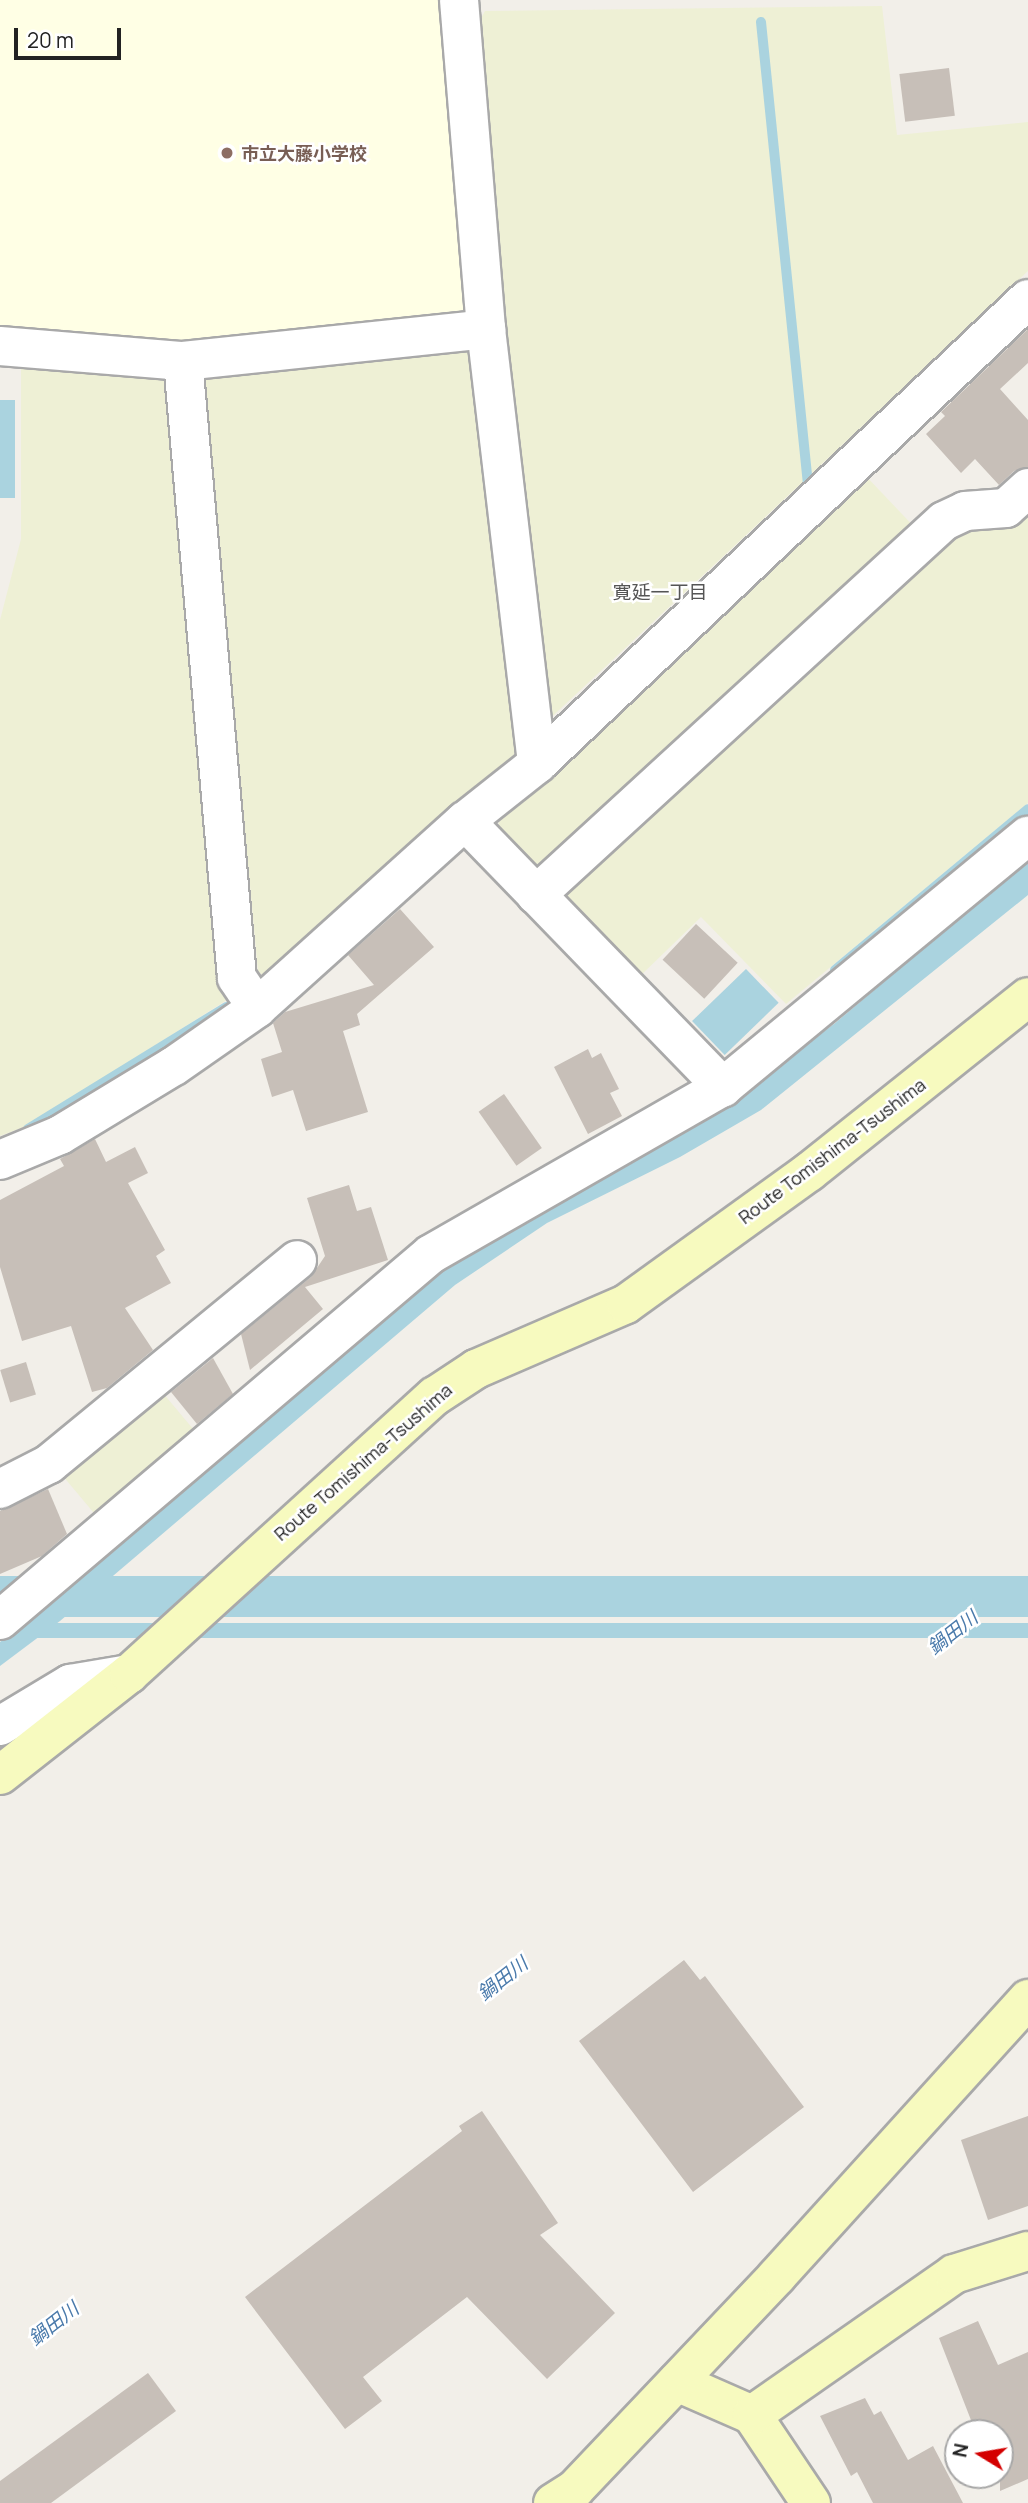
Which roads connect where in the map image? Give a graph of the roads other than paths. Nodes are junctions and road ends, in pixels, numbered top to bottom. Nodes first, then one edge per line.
1 (459, 0) edge
2 (1028, 299) edge
3 (486, 329) junction
4 (0, 346) edge
5 (183, 361) junction
6 (1028, 488) edge
7 (537, 764) junction
8 (465, 821) junction
9 (1028, 836) edge
10 (536, 895) junction
11 (1028, 997) edge
12 (257, 1008) junction
13 (723, 1087) junction
14 (0, 1160) edge
15 (297, 1260) dead end
16 (0, 1489) edge
17 (0, 1620) edge
18 (129, 1674) junction
19 (0, 1726) edge
20 (0, 1775) edge
21 (1028, 1999) edge
22 (1028, 2251) edge
23 (677, 2382) junction
24 (752, 2415) junction
25 (553, 2503) edge
26 (811, 2503) edge

1 - 3 street
2 - 7 street
3 - 5 street
3 - 7 street
4 - 5 street
5 - 12 street
6 - 10 street
7 - 8 street
8 - 10 street
8 - 12 street
9 - 13 street
10 - 13 street
11 - 18 main road, Route Tomishima-Tsushima
12 - 14 street
13 - 17 street
15 - 16 street
18 - 19 street
18 - 20 main road, Route Tomishima-Tsushima
21 - 23 main road
22 - 24 main road
23 - 24 main road
23 - 25 main road
24 - 26 main road

